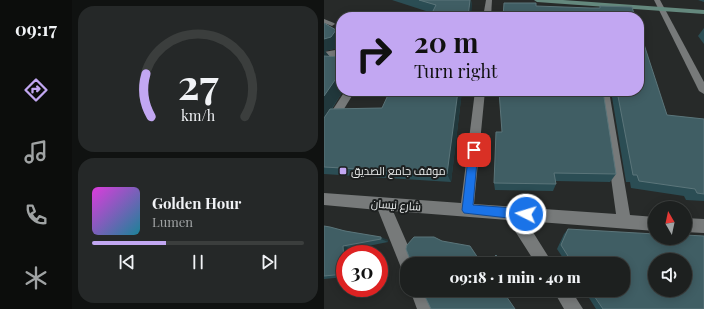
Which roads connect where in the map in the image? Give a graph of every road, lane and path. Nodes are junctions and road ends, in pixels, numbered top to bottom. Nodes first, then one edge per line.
1 (489, 0) edge
2 (537, 0) edge
3 (657, 0) edge
4 (661, 10) junction
5 (488, 12) edge
6 (704, 12) edge
7 (324, 21) edge
8 (332, 24) dead end
9 (336, 53) edge
10 (324, 56) edge
11 (704, 91) edge
12 (347, 96) edge
13 (479, 96) edge
14 (605, 96) edge
15 (324, 132) edge
16 (324, 199) edge
17 (384, 204) junction
18 (467, 210) junction
19 (512, 213) junction
20 (624, 222) junction
21 (648, 224) edge
22 (692, 225) edge
23 (704, 226) edge
24 (405, 257) edge
25 (540, 257) edge
26 (421, 297) edge
27 (566, 297) edge
28 (426, 309) edge
29 (574, 309) edge

1 - 5 street
2 - 4 main road
3 - 4 street
4 - 6 main road
4 - 11 street
7 - 8 lane
9 - 10 street
12 - 15 street
13 - 18 street
14 - 20 street
16 - 17 street, شارع نيسان
17 - 18 street, شارع نيسان
17 - 24 street
18 - 19 street, شارع نيسان
19 - 20 street
19 - 25 street
20 - 21 street
22 - 23 street
26 - 28 street
27 - 29 street

